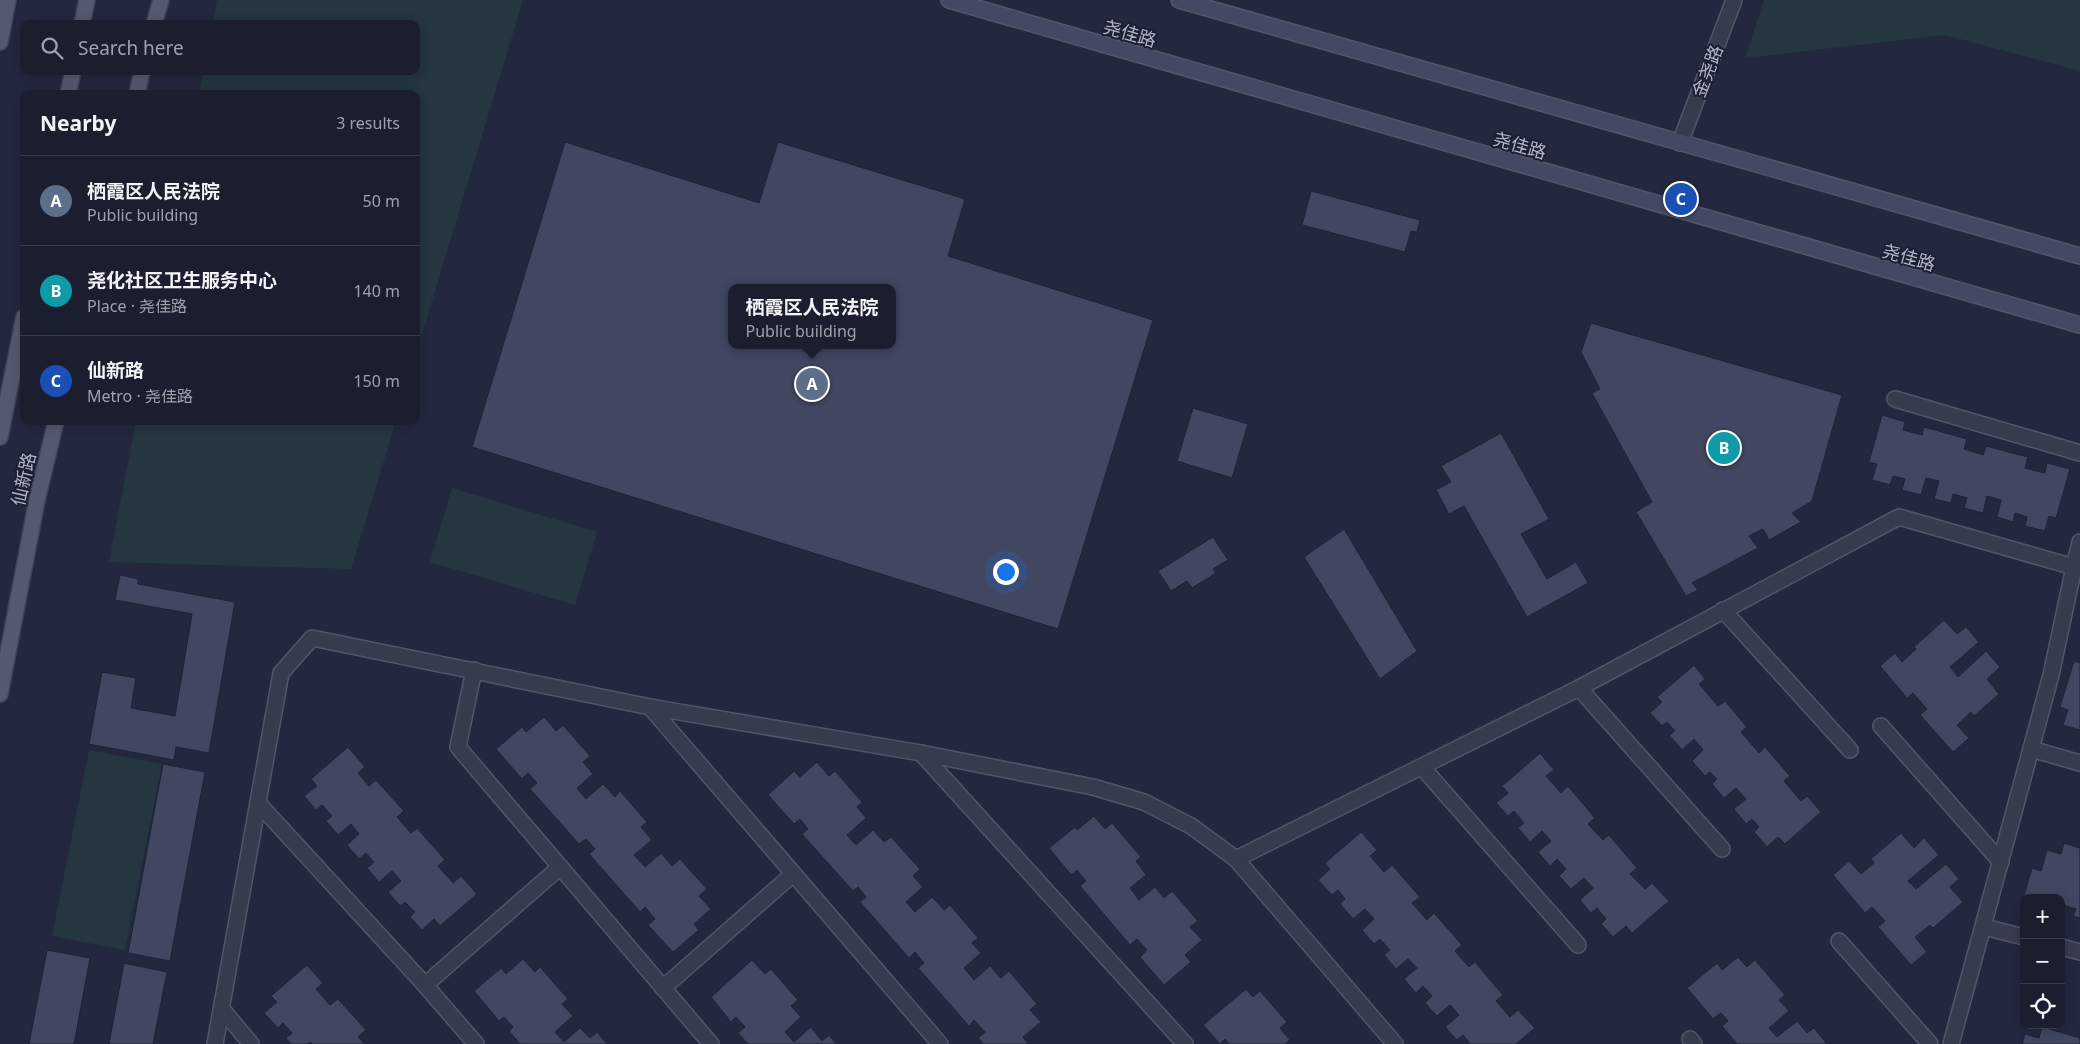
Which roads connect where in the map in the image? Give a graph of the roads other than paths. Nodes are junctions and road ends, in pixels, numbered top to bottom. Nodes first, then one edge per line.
1 (8, 0) edge
2 (87, 0) edge
3 (160, 0) edge
4 (949, 0) edge
5 (1179, 0) edge
6 (1734, 0) edge
7 (83, 20) edge
8 (155, 20) edge
9 (0, 42) edge
10 (71, 75) edge
11 (141, 75) edge
12 (69, 90) edge
13 (138, 90) edge
14 (1680, 143) junction
15 (2080, 256) edge
16 (2080, 325) edge
17 (20, 337) edge
18 (1895, 399) dead end
19 (55, 425) edge
20 (0, 437) edge
21 (2080, 453) edge
22 (2080, 542) edge
23 (2077, 568) edge
24 (1724, 610) junction
25 (474, 670) junction
26 (1579, 688) junction
27 (0, 694) edge
28 (650, 707) junction
29 (1881, 726) dead end
30 (2031, 749) junction
31 (1850, 750) dead end
32 (921, 753) junction
33 (2080, 763) edge
34 (1422, 767) junction
35 (259, 804) junction
36 (1722, 848) dead end
37 (1236, 859) junction
38 (2001, 862) junction
39 (560, 867) junction
40 (793, 874) junction
41 (1984, 926) junction
42 (2020, 936) edge
43 (1839, 941) dead end
44 (1578, 945) dead end
45 (2065, 948) edge
46 (2080, 952) edge
47 (425, 985) junction
48 (664, 988) junction
49 (222, 1009) junction
50 (216, 1044) edge
51 (251, 1044) edge
52 (476, 1044) edge
53 (711, 1044) edge
54 (940, 1044) edge
55 (1185, 1044) edge
56 (1395, 1044) edge
57 (1930, 1044) edge
58 (1951, 1044) edge

1 - 9 main road
2 - 7 main road
3 - 8 main road
4 - 16 main road, 尧佳路
5 - 14 main road
6 - 14 street, 金尧路
10 - 12 main road
11 - 13 main road
14 - 15 main road
17 - 20 main road, 仙新路
18 - 21 street
19 - 27 main road, 仙新路
22 - 23 street
23 - 24 street
23 - 30 street
24 - 26 street
24 - 31 street
25 - 28 street
25 - 35 street
25 - 39 street
26 - 34 street
26 - 36 street
28 - 32 street
28 - 40 street
29 - 38 street
30 - 33 street
30 - 38 street
32 - 37 street
32 - 55 street
34 - 37 street
34 - 44 street
35 - 47 street
35 - 49 street
37 - 56 street
38 - 41 street
39 - 47 street
39 - 48 street
40 - 48 street
40 - 54 street
41 - 42 street
41 - 58 street
43 - 57 street
45 - 46 street
47 - 52 street
48 - 53 street
49 - 50 street
49 - 51 street

